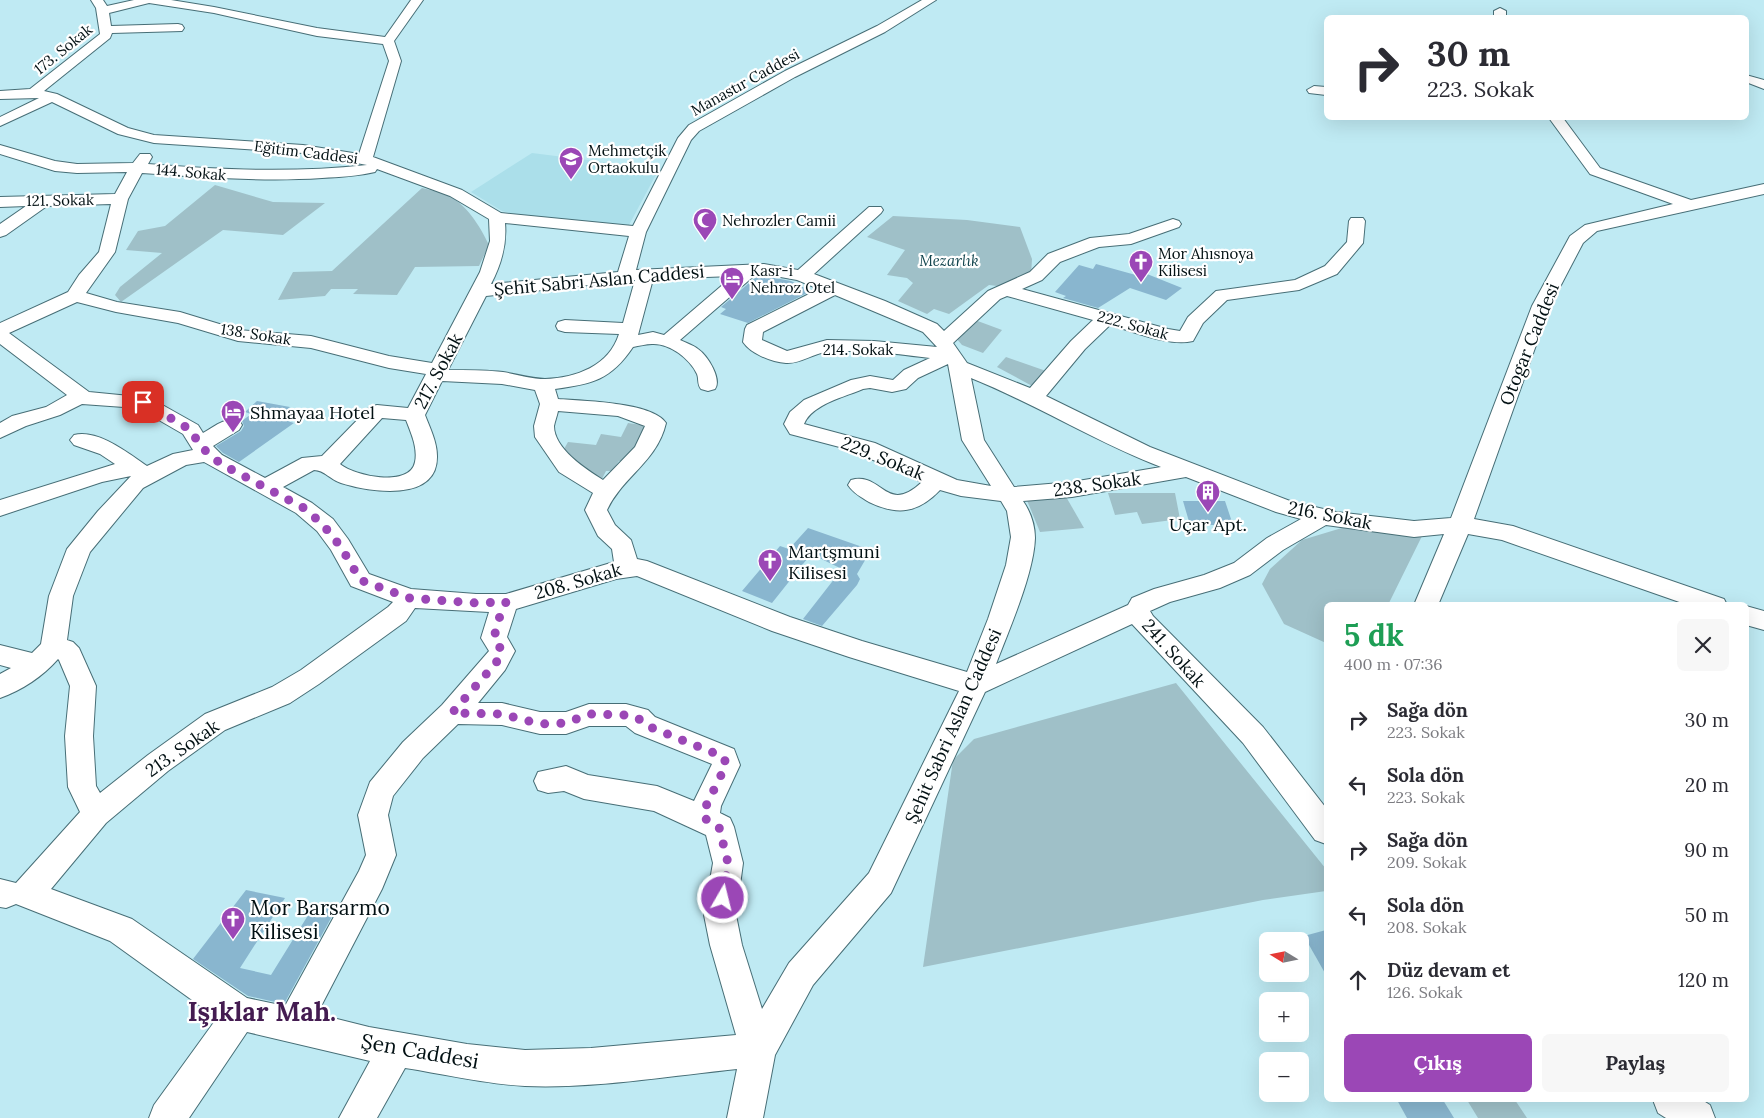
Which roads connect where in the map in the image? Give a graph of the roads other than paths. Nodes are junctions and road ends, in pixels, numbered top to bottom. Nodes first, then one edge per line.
1 (418, 0) edge
2 (930, 0) edge
3 (100, 6) edge
4 (178, 28) dead end
5 (106, 30) junction
6 (388, 42) junction
7 (1749, 78) edge
8 (1764, 85) edge
9 (34, 93) junction
10 (0, 95) edge
11 (52, 96) junction
12 (1558, 120) edge
13 (0, 122) edge
14 (154, 138) junction
15 (0, 149) edge
16 (365, 159) junction
17 (383, 167) junction
18 (137, 168) junction
19 (1764, 189) edge
20 (120, 199) junction
21 (43, 201) junction
22 (0, 202) edge
23 (1690, 204) junction
24 (875, 210) dead end
25 (497, 217) junction
26 (1358, 221) dead end
27 (1173, 224) dead end
28 (0, 232) edge
29 (638, 232) junction
30 (750, 270) junction
31 (635, 275) junction
32 (802, 276) junction
33 (834, 288) junction
34 (1006, 290) junction
35 (479, 291) junction
36 (75, 296) junction
37 (1106, 318) junction
38 (566, 326) dead end
39 (0, 330) edge
40 (0, 335) edge
41 (628, 336) junction
42 (668, 341) junction
43 (952, 355) junction
44 (436, 373) junction
45 (708, 385) dead end
46 (547, 394) junction
47 (81, 396) junction
48 (1033, 398) junction
49 (415, 415) junction
50 (232, 425) dead end
51 (0, 431) edge
52 (81, 440) dead end
53 (204, 450) junction
54 (326, 464) junction
55 (1188, 470) junction
56 (139, 471) junction
57 (937, 480) junction
58 (859, 485) dead end
59 (266, 487) junction
60 (605, 491) junction
61 (1005, 494) junction
62 (0, 508) edge
63 (1322, 517) junction
64 (1460, 525) junction
65 (627, 567) junction
66 (409, 598) junction
67 (506, 602) junction
68 (1427, 602) edge
69 (1706, 602) edge
70 (1138, 611) junction
71 (1749, 616) edge
72 (1764, 621) edge
73 (0, 655) edge
74 (45, 656) junction
75 (975, 685) junction
76 (0, 687) edge
77 (452, 713) junction
78 (548, 781) dead end
79 (96, 814) junction
80 (704, 818) junction
81 (1324, 828) edge
82 (11, 893) edge
83 (240, 1014) junction
84 (293, 1025) junction
85 (396, 1050) junction
86 (758, 1050) junction
87 (1674, 1102) edge
88 (167, 1118) edge
89 (357, 1118) edge
90 (745, 1118) edge
91 (1697, 1118) edge

1 - 6 street
2 - 29 street, Manastır Caddesi
3 - 5 street, 173. Sokak
3 - 6 street
4 - 5 street
5 - 9 street, 173. Sokak
6 - 16 street
7 - 8 street
9 - 10 street, Eğitim Caddesi
9 - 11 street, Eğitim Caddesi
11 - 13 street
11 - 14 street, Eğitim Caddesi
12 - 23 street
14 - 16 street, Eğitim Caddesi
14 - 18 street
15 - 18 street, 144. Sokak
16 - 17 street, Eğitim Caddesi
17 - 18 street, 144. Sokak
17 - 25 street, Eğitim Caddesi
18 - 20 street
19 - 23 street, Otogar Caddesi
20 - 21 street, 121. Sokak
20 - 36 street
21 - 22 street, 121. Sokak
21 - 28 street
23 - 64 street, Otogar Caddesi
24 - 32 street
25 - 29 street, Eğitim Caddesi
25 - 35 street, 217. Sokak
26 - 37 street, 222. Sokak
27 - 34 street
29 - 31 street, Manastır Caddesi
30 - 31 street, Şehit Sabri Aslan Caddesi
30 - 32 street, Şehit Sabri Aslan Caddesi
30 - 42 street
31 - 35 street, Şehit Sabri Aslan Caddesi
31 - 41 street, Manastır Caddesi
32 - 33 street, Şehit Sabri Aslan Caddesi
33 - 43 street, Şehit Sabri Aslan Caddesi
33 - 43 street, 214. Sokak
34 - 37 street, 222. Sokak
34 - 43 street
35 - 44 street, 217. Sokak
36 - 39 street
36 - 44 street, 138. Sokak
37 - 48 street
38 - 41 street
40 - 47 street
41 - 42 street
41 - 46 street
42 - 45 street
43 - 48 street, 216. Sokak
43 - 57 street, 229. Sokak
43 - 61 street, Şehit Sabri Aslan Caddesi
44 - 46 street, 138. Sokak
44 - 49 street, 217. Sokak
46 - 60 street
46 - 60 street
47 - 51 street
47 - 53 street, 208. Sokak
48 - 55 street, 216. Sokak
49 - 54 street, 217. Sokak
49 - 54 street
50 - 53 street
52 - 56 street
53 - 56 street
53 - 59 street, 208. Sokak
54 - 59 street
55 - 61 street, 238. Sokak
55 - 63 street, 216. Sokak
56 - 62 street
56 - 74 street
57 - 58 street
57 - 61 street, 229. Sokak
59 - 66 street, 208. Sokak
60 - 65 street
61 - 75 street, Şehit Sabri Aslan Caddesi
63 - 64 street, 216. Sokak
63 - 70 street, 241. Sokak
64 - 68 street, Otogar Caddesi
64 - 69 street, 216. Sokak
65 - 67 street, 208. Sokak
65 - 75 street, 208. Sokak
66 - 67 street, 208. Sokak
66 - 79 street, 213. Sokak
67 - 77 street
70 - 75 street
70 - 81 street, 241. Sokak
71 - 72 street
73 - 74 street
74 - 76 street
74 - 79 street
75 - 86 street, Şehit Sabri Aslan Caddesi
77 - 80 street
77 - 84 street
78 - 80 street
79 - 82 street, 213. Sokak
80 - 86 street
82 - 83 street, Şen Caddesi
83 - 84 street, Şen Caddesi
83 - 88 street
84 - 85 street, Şen Caddesi
85 - 86 street, Şen Caddesi
85 - 89 street
86 - 90 street, Şehit Sabri Aslan Caddesi
87 - 91 street

